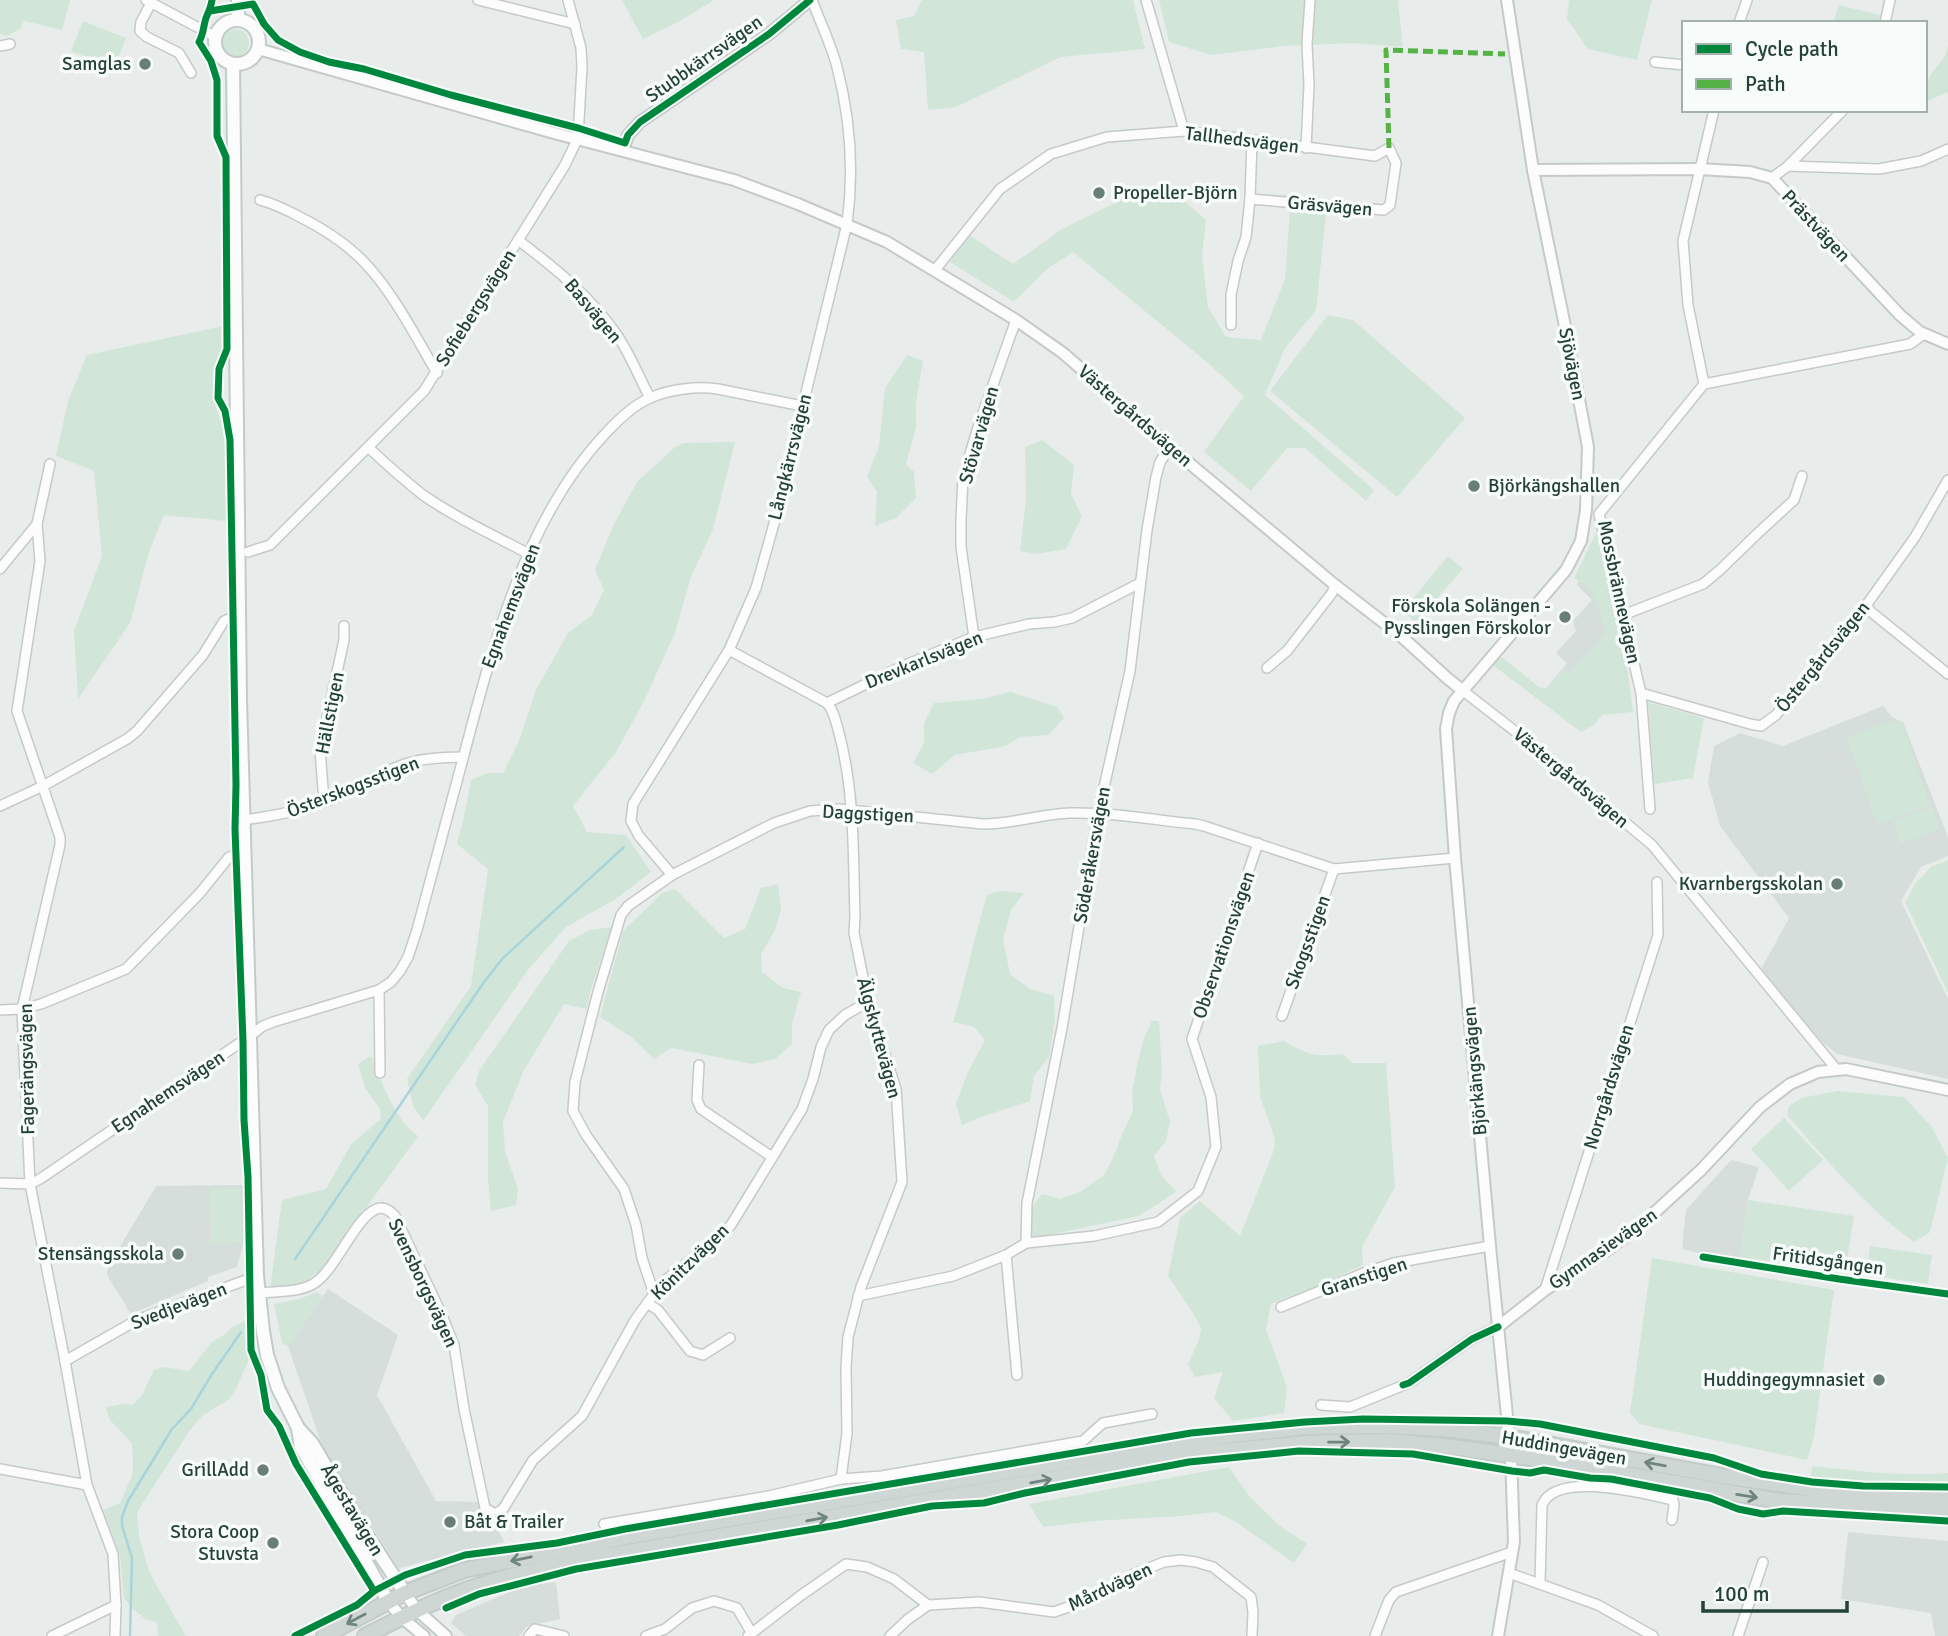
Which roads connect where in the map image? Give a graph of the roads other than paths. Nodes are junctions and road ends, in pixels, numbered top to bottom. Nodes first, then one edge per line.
1 (238, 0) edge
2 (478, 0) edge
3 (568, 0) edge
4 (811, 0) edge
5 (1146, 0) edge
6 (1310, 0) edge
7 (1507, 0) edge
8 (1747, 0) edge
9 (1890, 0) edge
10 (149, 2) edge
11 (238, 20) junction
12 (1741, 21) edge
13 (1885, 21) edge
14 (575, 24) junction
15 (216, 37) junction
16 (258, 48) junction
17 (1655, 62) dead end
18 (233, 64) junction
19 (1682, 65) edge
20 (191, 73) dead end
21 (1713, 112) edge
22 (1841, 112) edge
23 (1184, 131) junction
24 (578, 138) junction
25 (1252, 140) junction
26 (1306, 148) junction
27 (1390, 148) joint
28 (1948, 149) edge
29 (623, 150) junction
30 (1788, 166) junction
31 (1699, 169) junction
32 (1533, 170) junction
33 (1772, 178) junction
34 (1250, 199) junction
35 (260, 201) dead end
36 (847, 224) junction
37 (518, 240) junction
38 (935, 270) junction
39 (1016, 320) junction
40 (1231, 325) dead end
41 (1924, 334) junction
42 (1948, 344) edge
43 (437, 373) junction
44 (1704, 384) junction
45 (650, 398) junction
46 (802, 406) junction
47 (1170, 447) junction
48 (369, 448) junction
49 (50, 464) dead end
50 (1802, 476) dead end
51 (1948, 480) edge
52 (37, 524) junction
53 (248, 552) dead end
54 (528, 554) junction
55 (0, 569) edge
56 (1140, 583) junction
57 (1335, 585) junction
58 (1864, 607) junction
59 (240, 614) junction
60 (1623, 615) junction
61 (344, 626) dead end
62 (974, 637) junction
63 (729, 650) junction
64 (1267, 668) dead end
65 (1948, 674) edge
66 (1462, 690) junction
67 (1641, 693) junction
68 (827, 702) junction
69 (463, 757) junction
70 (43, 786) junction
71 (324, 801) junction
72 (0, 806) edge
73 (1650, 809) dead end
74 (852, 811) junction
75 (1098, 814) junction
76 (243, 820) junction
77 (1258, 843) junction
78 (245, 853) junction
79 (1455, 858) junction
80 (1334, 869) junction
81 (672, 875) junction
82 (1657, 882) dead end
83 (379, 990) junction
84 (867, 1002) junction
85 (22, 1009) junction
86 (0, 1010) edge
87 (1282, 1016) dead end
88 (250, 1036) junction
89 (699, 1065) dead end
90 (1837, 1070) junction
91 (380, 1073) dead end
92 (1948, 1090) edge
93 (772, 1157) junction
94 (0, 1183) edge
95 (30, 1184) junction
96 (1026, 1243) junction
97 (1490, 1245) junction
98 (1006, 1255) junction
99 (257, 1276) junction
100 (1545, 1290) junction
101 (259, 1293) junction
102 (654, 1294) junction
103 (858, 1296) junction
104 (647, 1303) junction
105 (1281, 1307) dead end
106 (1498, 1327) junction
107 (730, 1338) dead end
108 (65, 1361) junction
109 (1017, 1375) dead end
110 (1321, 1405) dead end
111 (1152, 1414) dead end
112 (298, 1428) junction
113 (1509, 1437) junction
114 (1511, 1456) junction
115 (0, 1469) edge
116 (841, 1479) junction
117 (86, 1485) junction
118 (1948, 1497) edge
119 (1948, 1511) edge
120 (495, 1514) joint
121 (1672, 1520) dead end
122 (604, 1524) dead end
123 (1513, 1552) junction
124 (1763, 1562) dead end
125 (1509, 1573) junction
126 (1540, 1584) junction
127 (405, 1593) junction
128 (388, 1601) junction
129 (116, 1605) junction
130 (928, 1605) junction
131 (417, 1610) junction
132 (401, 1617) junction
133 (750, 1634) edge
134 (52, 1636) edge
135 (115, 1636) edge
136 (324, 1636) edge
137 (365, 1636) edge
138 (424, 1636) edge
139 (446, 1636) edge
140 (529, 1636) edge
141 (564, 1636) edge
142 (646, 1636) edge
143 (890, 1636) edge
144 (1252, 1636) edge
145 (1375, 1636) edge
146 (1498, 1636) edge
147 (1653, 1636) edge
148 (1738, 1636) edge

1 - 11 main road
2 - 14 street
3 - 14 street, Sofiebergsvägen
4 - 29 street, Stubbkärrsvägen
4 - 36 street, Långkärrsvägen
5 - 23 street
6 - 26 street
7 - 32 street, Sjövägen
8 - 12 street
9 - 13 street
10 - 15 street
10 - 20 street
11 - 15 main road
11 - 16 main road
14 - 24 street, Sofiebergsvägen
15 - 18 main road
16 - 18 main road
16 - 24 street, Västergårdsvägen
17 - 19 street
18 - 59 main road, Ågestavägen
21 - 31 street
22 - 30 street
23 - 25 street, Tallhedsvägen
23 - 38 street, Tallhedsvägen
24 - 29 street, Västergårdsvägen
24 - 37 street, Sofiebergsvägen
25 - 26 street, Tallhedsvägen
25 - 34 street
26 - 27 street, Tallhedsvägen
27 - 34 street, Gräsvägen
28 - 30 street
29 - 36 street, Västergårdsvägen
30 - 33 street
31 - 32 street, Prästvägen
31 - 33 street, Prästvägen
31 - 44 street
32 - 66 street, Sjövägen
33 - 41 street, Prästvägen
34 - 40 street
35 - 43 street
36 - 38 street, Västergårdsvägen
36 - 46 street, Långkärrsvägen
37 - 43 street, Sofiebergsvägen
37 - 45 street, Basvägen
38 - 39 street, Västergårdsvägen
39 - 47 street, Västergårdsvägen
39 - 62 street, Stövarvägen
41 - 42 street, Prästvägen
41 - 44 street
43 - 48 street, Sofiebergsvägen
44 - 60 street, Mossbrännevägen
45 - 46 street, Egnahemsvägen
45 - 54 street, Egnahemsvägen
46 - 63 street, Långkärrsvägen
47 - 56 street, Söderåkersvägen
47 - 57 street, Västergårdsvägen
48 - 53 street, Sofiebergsvägen
48 - 54 street
49 - 52 street, Fagerängsvägen
50 - 60 street
51 - 58 street, Östergårdsvägen
52 - 55 street
52 - 70 street, Fagerängsvägen
54 - 69 street, Egnahemsvägen
56 - 62 street, Drevkarlsvägen
56 - 75 street, Söderåkersvägen
57 - 64 street
57 - 66 street, Västergårdsvägen
58 - 65 street
58 - 67 street, Östergårdsvägen
59 - 70 street
59 - 76 main road, Ågestavägen
60 - 67 street, Mossbrännevägen
61 - 71 street, Hällstigen
62 - 68 street, Drevkarlsvägen
63 - 68 street
63 - 81 street, Långkärrsvägen
66 - 79 street, Björkängsvägen
66 - 90 street, Västergårdsvägen
67 - 73 street, Mossbrännevägen
68 - 74 street, Älgskyttevägen
69 - 71 street, Österskogsstigen
69 - 83 street, Egnahemsvägen
70 - 72 street
70 - 85 street, Fagerängsvägen
71 - 76 street, Österskogsstigen
74 - 75 street, Daggstigen
74 - 81 street, Daggstigen
74 - 84 street, Älgskyttevägen
75 - 77 street, Daggstigen
75 - 96 street, Söderåkersvägen
76 - 78 main road, Ågestavägen
77 - 80 street, Daggstigen
77 - 96 street, Observationsvägen
78 - 85 street
78 - 88 main road, Ågestavägen
79 - 80 street, Daggstigen
79 - 97 street, Björkängsvägen
80 - 87 street, Skogsstigen
81 - 102 street, Daggstigen
82 - 100 street, Norrgårdsvägen
83 - 88 street, Egnahemsvägen
83 - 91 street
84 - 93 street, Könitzvägen
84 - 103 street, Älgskyttevägen
85 - 86 street
85 - 95 street, Fagerängsvägen
88 - 95 street, Egnahemsvägen
88 - 99 main road, Ågestavägen
89 - 93 street
90 - 92 street, Gymnasievägen
90 - 100 street, Gymnasievägen
93 - 102 street, Könitzvägen
94 - 95 street
95 - 108 street, Fagerängsvägen
96 - 98 street
97 - 105 street, Granstigen
97 - 106 street, Björkängsvägen
98 - 103 street
98 - 109 street
99 - 101 main road, Ågestavägen
99 - 108 street, Svedjevägen
100 - 106 street, Gymnasievägen
101 - 112 main road, Ågestavägen
101 - 120 street, Svensborgsvägen
102 - 104 street, Könitzvägen
103 - 116 street, Älgskyttevägen
104 - 107 street
104 - 120 street, Könitzvägen
106 - 110 street, Gymnasievägen
106 - 113 street, Björkängsvägen
108 - 117 street, Fagerängsvägen
111 - 116 street
112 - 127 main road, Ågestavägen
112 - 128 main road, Ågestavägen
113 - 114 street, Björkängsvägen
118 -> 113 main road, Huddingevägen
113 -> 127 main road, Huddingevägen
114 -> 119 main road, Huddingevägen
114 - 123 street, Björkängsvägen
131 -> 114 main road, Huddingevägen
115 - 117 street
116 - 122 street
117 - 129 street, Fagerängsvägen
121 - 126 street
123 - 125 street, Björkängsvägen
123 - 145 street
124 - 148 street
125 - 126 street
125 - 146 street, Björkängsvägen
126 - 147 street
127 - 128 main road, Huddingevägen
127 - 131 street
128 - 132 street
128 -> 136 main road, Huddingevägen
129 - 134 street
129 - 135 street, Fagerängsvägen
130 - 133 street
130 - 143 street
130 - 144 street, Mårdvägen
131 - 132 main road, Huddingevägen
131 - 139 street
132 - 137 main road, Huddingevägen
132 - 138 street
133 - 142 street
140 - 141 street

